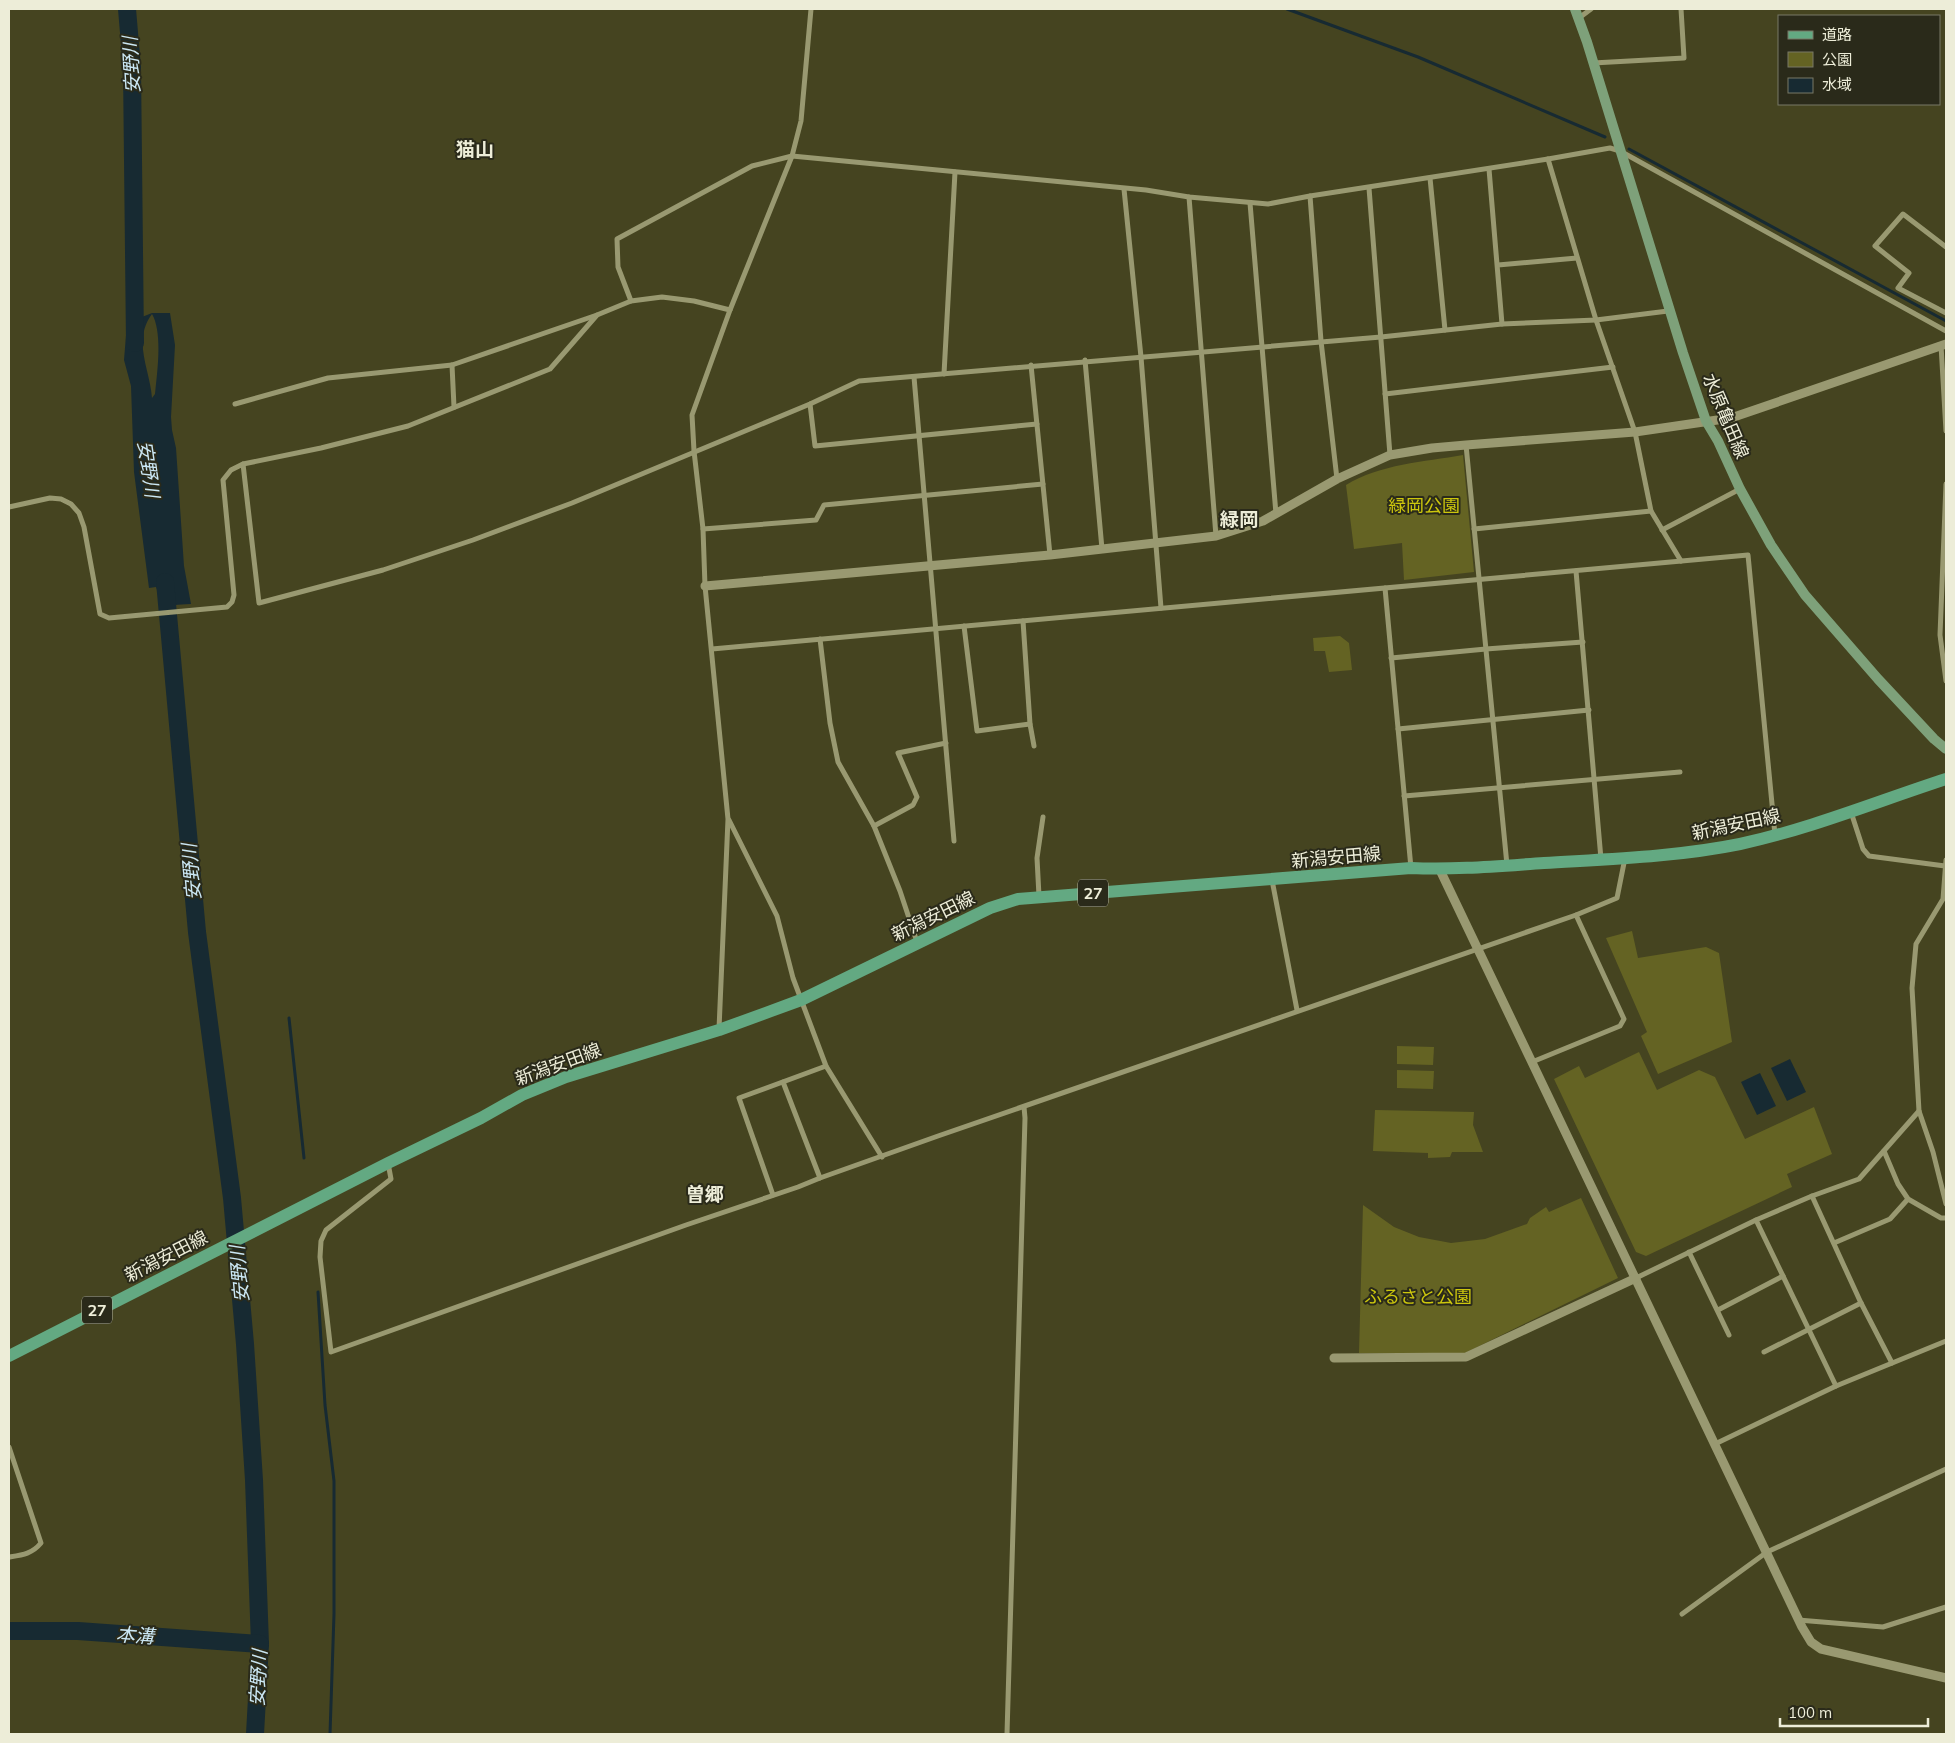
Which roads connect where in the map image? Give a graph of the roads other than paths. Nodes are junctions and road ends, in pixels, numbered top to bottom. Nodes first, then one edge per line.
1 (811, 9) edge
2 (1591, 9) edge
3 (1682, 9) edge
4 (1576, 13) edge
5 (1593, 63) junction
6 (1620, 151) junction
7 (792, 156) junction
8 (1548, 159) junction
9 (1489, 169) junction
10 (954, 172) junction
11 (1430, 178) junction
12 (1369, 188) junction
13 (1124, 189) junction
14 (1310, 196) junction
15 (1189, 197) junction
16 (1250, 203) junction
17 (1946, 247) edge
18 (1577, 258) junction
19 (1498, 265) junction
20 (631, 301) junction
21 (730, 310) junction
22 (1668, 311) junction
23 (1946, 313) edge
24 (597, 315) junction
25 (1596, 320) junction
26 (1502, 324) junction
27 (1445, 330) junction
28 (1946, 332) edge
29 (1381, 337) junction
30 (1321, 341) junction
31 (1944, 344) edge
32 (1262, 346) junction
33 (1202, 352) junction
34 (1142, 357) junction
35 (1085, 360) junction
36 (1031, 365) junction
37 (452, 366) junction
38 (1613, 367) junction
39 (944, 374) junction
40 (914, 377) junction
41 (1385, 394) junction
42 (235, 404) dead end
43 (810, 404) junction
44 (454, 407) junction
45 (1706, 421) junction
46 (1037, 424) junction
47 (1946, 431) edge
48 (1635, 432) junction
49 (919, 436) junction
50 (1466, 444) junction
51 (694, 451) junction
52 (1390, 455) junction
53 (243, 464) junction
54 (1337, 479) junction
55 (1043, 484) junction
56 (1946, 484) edge
57 (1740, 489) junction
58 (924, 495) junction
59 (9, 507) edge
60 (1652, 511) junction
61 (1276, 514) junction
62 (703, 529) junction
63 (1474, 529) junction
64 (1662, 530) junction
65 (1216, 536) junction
66 (1156, 544) junction
67 (1102, 549) junction
68 (1050, 555) junction
69 (1681, 561) junction
70 (931, 566) junction
71 (1576, 571) junction
72 (1479, 580) junction
73 (705, 586) junction
74 (1384, 588) junction
75 (1161, 608) junction
76 (1023, 621) junction
77 (964, 626) junction
78 (936, 629) junction
79 (820, 639) junction
80 (1583, 642) junction
81 (1486, 648) junction
82 (712, 649) junction
83 (1391, 658) junction
84 (1946, 673) edge
85 (1946, 681) edge
86 (1588, 710) junction
87 (1493, 720) junction
88 (1030, 724) junction
89 (1398, 729) junction
90 (946, 743) junction
91 (1034, 746) dead end
92 (1946, 749) edge
93 (1680, 772) dead end
94 (1594, 779) junction
95 (1946, 780) edge
96 (1499, 789) junction
97 (1404, 796) junction
98 (1851, 811) junction
99 (1043, 817) dead end
100 (728, 819) junction
101 (874, 826) junction
102 (1775, 835) junction
103 (954, 841) dead end
104 (1626, 858) junction
105 (1602, 860) junction
106 (1946, 863) edge
107 (1507, 865) junction
108 (1411, 868) junction
109 (1440, 870) junction
110 (1272, 880) junction
111 (1039, 896) junction
112 (1945, 900) edge
113 (1576, 915) junction
114 (917, 943) junction
115 (1477, 948) junction
116 (802, 1000) junction
117 (1297, 1010) junction
118 (719, 1030) junction
119 (1532, 1062) junction
120 (826, 1066) junction
121 (783, 1082) junction
122 (1024, 1107) junction
123 (1918, 1111) junction
124 (1884, 1151) junction
125 (882, 1157) junction
126 (388, 1163) junction
127 (820, 1178) junction
128 (773, 1195) junction
129 (1812, 1196) junction
130 (1908, 1199) junction
131 (1946, 1204) edge
132 (1946, 1218) edge
133 (1756, 1220) junction
134 (1834, 1244) junction
135 (1689, 1252) junction
136 (1783, 1276) junction
137 (1636, 1278) junction
138 (1861, 1303) junction
139 (1718, 1310) junction
140 (1808, 1328) junction
141 (1729, 1335) dead end
142 (1946, 1341) edge
143 (1764, 1352) dead end
144 (9, 1356) edge
145 (1334, 1358) dead end
146 (1892, 1363) junction
147 (1836, 1386) junction
148 (1715, 1444) junction
149 (9, 1447) edge
150 (1946, 1469) edge
151 (1767, 1552) junction
152 (9, 1557) edge
153 (1946, 1607) edge
154 (1682, 1614) dead end
155 (1798, 1620) junction
156 (1946, 1678) edge
157 (1007, 1734) edge

1 - 7 street
2 - 4 street
3 - 5 street
4 - 5 main road, 水原亀田線
5 - 6 main road, 水原亀田線
6 - 8 street
6 - 22 main road, 水原亀田線
6 - 28 street
7 - 10 street
7 - 20 street
7 - 21 street
8 - 9 street
8 - 18 street
9 - 11 street
9 - 19 street
10 - 13 street
10 - 39 street
11 - 12 street
11 - 27 street
12 - 14 street
12 - 29 street
13 - 15 street
13 - 34 street
14 - 16 street
14 - 30 street
15 - 16 street
15 - 33 street
16 - 32 street
17 - 23 street
18 - 19 street
18 - 25 street
19 - 26 street
20 - 21 street
20 - 24 street
21 - 51 street
22 - 25 street
22 - 45 main road, 水原亀田線
24 - 37 street
24 - 44 street
25 - 26 street
25 - 38 street
26 - 27 street
27 - 29 street
29 - 30 street
29 - 41 street
30 - 32 street
30 - 54 street
31 - 45 street
31 - 47 street
32 - 33 street
32 - 61 street
33 - 34 street
33 - 65 street
34 - 35 street
34 - 66 street
35 - 36 street
35 - 67 street
36 - 39 street
36 - 46 street
37 - 42 street
37 - 44 street
38 - 41 street
38 - 48 street
39 - 40 street
40 - 43 street
40 - 49 street
41 - 52 street
43 - 49 street
43 - 51 street
44 - 53 street
45 - 48 street
45 - 57 main road, 水原亀田線
46 - 49 street
46 - 55 street
48 - 50 street
48 - 60 street
49 - 58 street
50 - 52 street
50 - 63 street
51 - 53 street
51 - 62 street
52 - 54 street
53 - 59 street
54 - 61 street
55 - 58 street
55 - 68 street
56 - 84 street
57 - 64 street
57 - 92 main road, 水原亀田線
58 - 62 street
58 - 70 street
60 - 63 street
60 - 64 street
61 - 65 street
62 - 73 street
63 - 72 street
64 - 69 street
65 - 66 street
66 - 67 street
66 - 75 street
67 - 68 street
68 - 70 street
69 - 71 street
69 - 102 street
70 - 73 street
70 - 78 street
71 - 72 street
71 - 80 street
72 - 74 street
72 - 81 street
73 - 82 street
74 - 75 street
74 - 83 street
75 - 76 street
76 - 77 street
76 - 88 street
77 - 78 street
77 - 88 street
78 - 79 street
78 - 90 street
79 - 82 street
79 - 101 street
80 - 81 street
80 - 86 street
81 - 83 street
81 - 87 street
82 - 100 street
83 - 89 street
84 - 85 street
86 - 87 street
86 - 94 street
87 - 89 street
87 - 96 street
88 - 91 street
89 - 97 street
90 - 101 street
90 - 103 street
93 - 94 street
94 - 96 street
94 - 105 street
95 - 98 main road, 新潟安田線 / 27
96 - 97 street
96 - 107 street
97 - 108 street
98 - 102 main road, 新潟安田線 / 27
98 - 106 street
99 - 111 street
100 - 116 street
100 - 118 street
101 - 114 street
102 - 104 main road, 新潟安田線 / 27
104 - 105 main road, 新潟安田線 / 27
104 - 113 street
105 - 107 main road, 新潟安田線 / 27
106 - 112 street
107 - 109 main road, 新潟安田線 / 27
108 - 109 main road, 新潟安田線 / 27
108 - 110 main road, 新潟安田線 / 27
109 - 115 street
110 - 111 main road, 新潟安田線 / 27
110 - 117 street
111 - 114 main road, 新潟安田線 / 27
112 - 123 street
113 - 115 street
113 - 119 street
114 - 116 main road, 新潟安田線 / 27
115 - 117 street
115 - 119 street
116 - 118 main road, 新潟安田線 / 27
116 - 120 street
117 - 122 street
118 - 126 main road, 新潟安田線 / 27
119 - 137 street
120 - 121 street
120 - 125 street
121 - 127 street
121 - 128 street
122 - 125 street
122 - 157 street
123 - 124 street
123 - 131 street
124 - 129 street
124 - 130 street
125 - 127 street
126 - 128 street
126 - 144 main road, 新潟安田線 / 27
127 - 128 street
129 - 133 street
129 - 134 street
130 - 132 street
130 - 134 street
133 - 135 street
133 - 136 street
134 - 138 street
135 - 137 street
135 - 139 street
136 - 139 street
136 - 140 street
137 - 145 street
137 - 148 street
138 - 140 street
138 - 146 street
139 - 141 street
140 - 143 street
140 - 147 street
142 - 146 street
146 - 147 street
147 - 148 street
148 - 151 street
149 - 152 street
150 - 151 street
151 - 154 street
151 - 155 street
153 - 155 street
155 - 156 street

